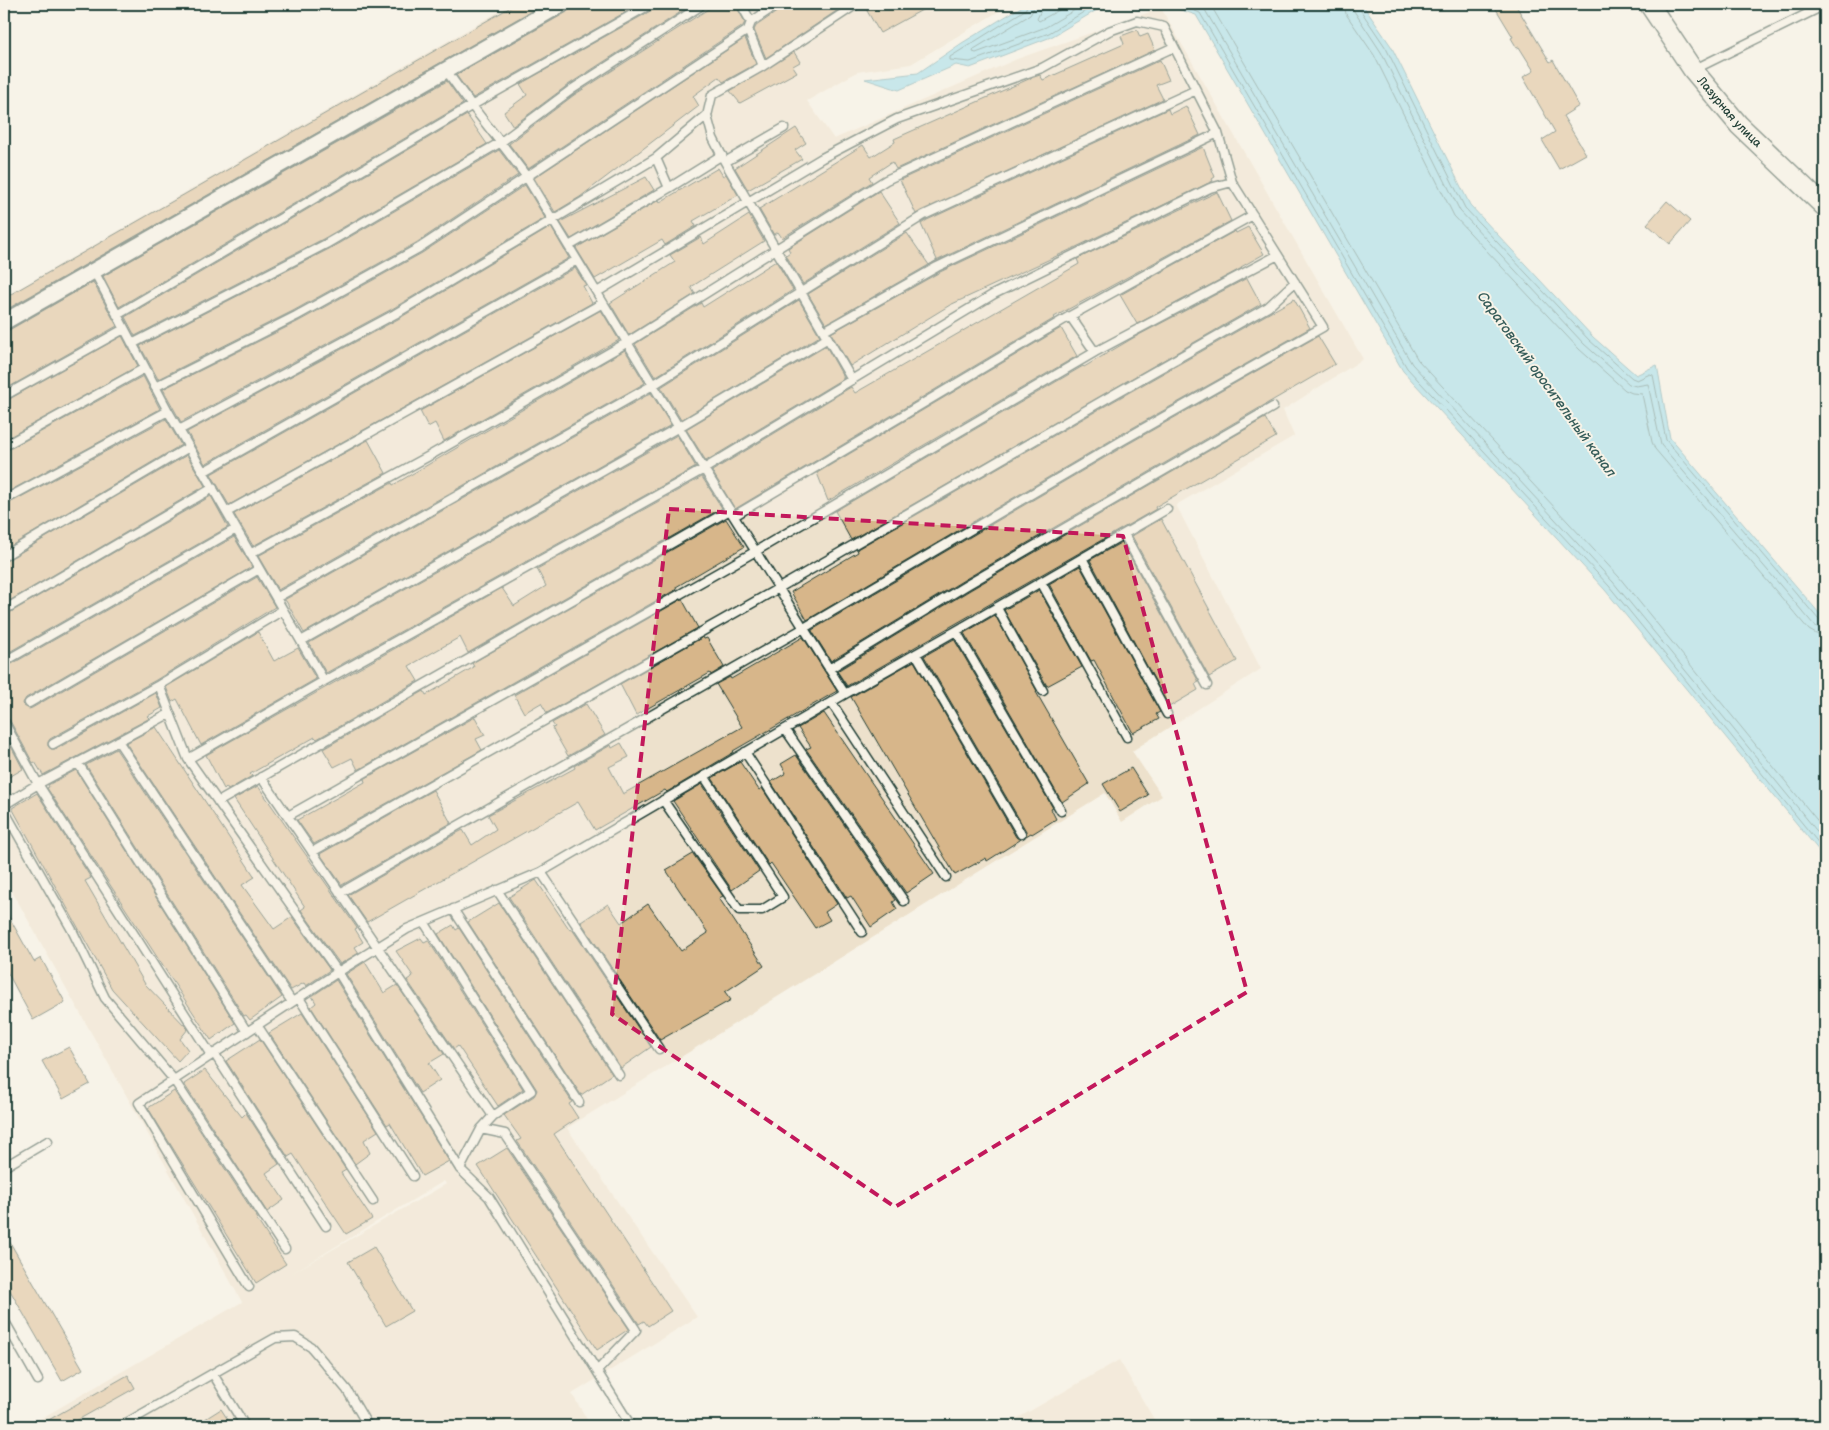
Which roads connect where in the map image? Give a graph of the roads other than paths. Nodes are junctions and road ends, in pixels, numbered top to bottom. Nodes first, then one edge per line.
1 (562, 4) edge
2 (651, 4) edge
3 (699, 4) edge
4 (741, 4) edge
5 (778, 4) edge
6 (857, 4) edge
7 (1648, 4) edge
8 (1825, 5) edge
9 (749, 26) junction
10 (1174, 47) junction
11 (763, 66) junction
12 (446, 70) junction
13 (1693, 70) junction
14 (1196, 90) junction
15 (471, 106) junction
16 (707, 115) junction
17 (784, 128) dead end
18 (1218, 133) junction
19 (501, 142) junction
20 (656, 158) junction
21 (723, 158) junction
22 (526, 176) junction
23 (1232, 182) junction
24 (669, 188) junction
25 (748, 202) junction
26 (1825, 207) edge
27 (1253, 215) junction
28 (552, 219) junction
29 (569, 246) junction
30 (775, 248) junction
31 (1278, 255) junction
32 (577, 260) junction
33 (94, 271) junction
34 (1295, 282) junction
35 (596, 292) junction
36 (801, 293) junction
37 (603, 302) junction
38 (117, 314) junction
39 (1070, 316) junction
40 (4, 322) edge
41 (124, 329) junction
42 (826, 335) junction
43 (628, 342) junction
44 (132, 344) junction
45 (1095, 352) junction
46 (145, 368) junction
47 (852, 380) junction
48 (653, 385) junction
49 (155, 388) junction
50 (4, 396) edge
51 (1273, 407) dead end
52 (168, 411) junction
53 (679, 427) junction
54 (179, 430) junction
55 (4, 446) edge
56 (189, 447) junction
57 (704, 469) junction
58 (204, 472) junction
59 (213, 488) junction
60 (4, 500) edge
61 (1167, 509) dead end
62 (227, 512) junction
63 (732, 513) junction
64 (236, 529) junction
65 (1124, 534) junction
66 (756, 551) junction
67 (250, 554) junction
68 (4, 556) edge
69 (1082, 558) junction
70 (259, 569) junction
71 (1041, 582) junction
72 (779, 588) junction
73 (276, 598) junction
74 (997, 608) junction
75 (4, 610) edge
76 (283, 610) junction
77 (804, 628) junction
78 (956, 631) junction
79 (301, 641) junction
80 (916, 654) junction
81 (7, 660) dead end
82 (829, 669) junction
83 (324, 681) junction
84 (159, 685) junction
85 (1207, 685) dead end
86 (1043, 691) dead end
87 (845, 694) junction
88 (831, 702) junction
89 (29, 703) dead end
90 (169, 714) junction
91 (1167, 714) dead end
92 (4, 722) edge
93 (785, 729) junction
94 (1127, 737) dead end
95 (118, 742) junction
96 (53, 744) dead end
97 (745, 752) junction
98 (188, 759) junction
99 (78, 763) junction
100 (704, 776) junction
101 (261, 777) junction
102 (38, 784) junction
103 (663, 800) junction
104 (218, 802) junction
105 (4, 805) edge
106 (4, 810) edge
107 (1060, 811) dead end
108 (288, 816) junction
109 (1021, 834) dead end
110 (312, 852) junction
111 (541, 872) junction
112 (946, 877) dead end
113 (497, 890) junction
114 (340, 893) junction
115 (904, 901) dead end
116 (453, 909) junction
117 (424, 922) junction
118 (862, 932) dead end
119 (377, 948) junction
120 (338, 972) junction
121 (295, 1000) junction
122 (257, 1025) junction
123 (247, 1032) junction
124 (658, 1049) dead end
125 (213, 1054) junction
126 (619, 1075) dead end
127 (174, 1080) junction
128 (579, 1102) dead end
129 (493, 1116) junction
130 (481, 1129) junction
131 (48, 1142) dead end
132 (4, 1167) edge
133 (460, 1169) junction
134 (413, 1176) dead end
135 (373, 1201) dead end
136 (326, 1226) dead end
137 (285, 1249) dead end
138 (249, 1288) dead end
139 (4, 1320) edge
140 (597, 1371) junction
141 (214, 1374) junction
142 (38, 1380) dead end
143 (121, 1426) edge
144 (245, 1426) edge
145 (368, 1426) edge
146 (631, 1426) edge

1 - 12 street
2 - 15 lane
3 - 19 lane
4 - 9 lane
5 - 9 lane
6 - 11 lane
7 - 13 street, Лазурная улица
8 - 13 lane
9 - 11 lane
9 - 22 lane
10 - 14 lane
10 - 25 lane
10 - 30 lane
11 - 16 lane
12 - 15 lane
12 - 33 street
13 - 26 street, Лазурная улица
14 - 18 lane
14 - 36 lane
15 - 19 lane
15 - 38 lane
16 - 20 lane
16 - 21 lane
17 - 21 lane
18 - 23 lane
18 - 42 lane
19 - 22 lane
19 - 44 lane
20 - 24 lane
20 - 28 lane
21 - 24 lane
21 - 25 lane
22 - 28 lane
22 - 49 lane
23 - 27 lane
23 - 47 lane
24 - 29 lane
25 - 30 lane
25 - 35 lane
27 - 31 lane
27 - 39 lane
28 - 29 lane
28 - 54 lane
29 - 32 lane
30 - 36 lane
30 - 43 lane
31 - 34 lane
31 - 45 lane
32 - 35 lane
32 - 58 lane
33 - 38 lane
33 - 40 street
34 - 72 lane
34 - 77 lane
35 - 37 lane
36 - 42 lane
36 - 48 lane
37 - 43 lane
37 - 62 lane
38 - 41 lane
39 - 45 lane
39 - 63 lane
41 - 44 lane
41 - 50 lane
42 - 47 lane
42 - 53 lane
43 - 48 lane
43 - 67 lane
44 - 46 lane
45 - 66 lane
46 - 49 lane
46 - 55 lane
47 - 57 lane
48 - 53 lane
48 - 73 lane
49 - 52 lane
51 - 82 lane
52 - 54 lane
52 - 60 lane
53 - 57 lane
53 - 79 lane
54 - 56 lane
56 - 58 lane
56 - 68 lane
57 - 63 lane
57 - 83 lane
58 - 59 lane
59 - 62 lane
59 - 75 lane
61 - 65 lane
62 - 64 lane
63 - 66 lane
63 - 101 lane
64 - 67 lane
64 - 81 lane
65 - 69 lane
65 - 85 lane
66 - 72 lane
66 - 108 lane
67 - 70 lane
69 - 71 lane
69 - 91 lane
70 - 73 lane
70 - 89 lane
71 - 74 lane
71 - 94 lane
72 - 77 lane
72 - 110 lane
73 - 76 lane
74 - 78 lane
74 - 86 lane
76 - 79 lane
76 - 84 lane
77 - 82 lane
77 - 114 lane
78 - 80 lane
78 - 107 lane
79 - 83 lane
80 - 87 lane
80 - 109 lane
82 - 87 lane
83 - 98 lane
84 - 90 lane
84 - 96 lane
87 - 88 lane
88 - 93 lane
88 - 112 lane
90 - 95 lane
90 - 98 lane
92 - 102 lane
93 - 97 lane
93 - 115 lane
95 - 99 lane
95 - 121 lane
97 - 100 lane
97 - 118 lane
98 - 104 lane
99 - 102 lane
99 - 123 lane
100 - 103 lane
100 - 103 lane
101 - 104 lane
101 - 108 lane
102 - 105 lane
102 - 125 lane
103 - 111 lane
104 - 120 lane
106 - 127 lane
108 - 110 lane
110 - 114 lane
111 - 113 lane
111 - 124 lane
113 - 116 lane
113 - 126 lane
114 - 119 lane
116 - 117 lane
116 - 128 lane
117 - 119 lane
117 - 129 lane
119 - 120 lane
119 - 129 lane
120 - 121 lane
120 - 133 lane
121 - 122 lane
121 - 134 lane
122 - 123 lane
122 - 135 lane
123 - 125 lane
125 - 127 lane
125 - 136 lane
127 - 137 lane
127 - 138 lane
129 - 130 lane
130 - 133 lane
130 - 140 lane
131 - 132 lane
133 - 140 lane
139 - 142 lane
140 - 146 lane
141 - 143 lane
141 - 144 lane
141 - 145 lane

